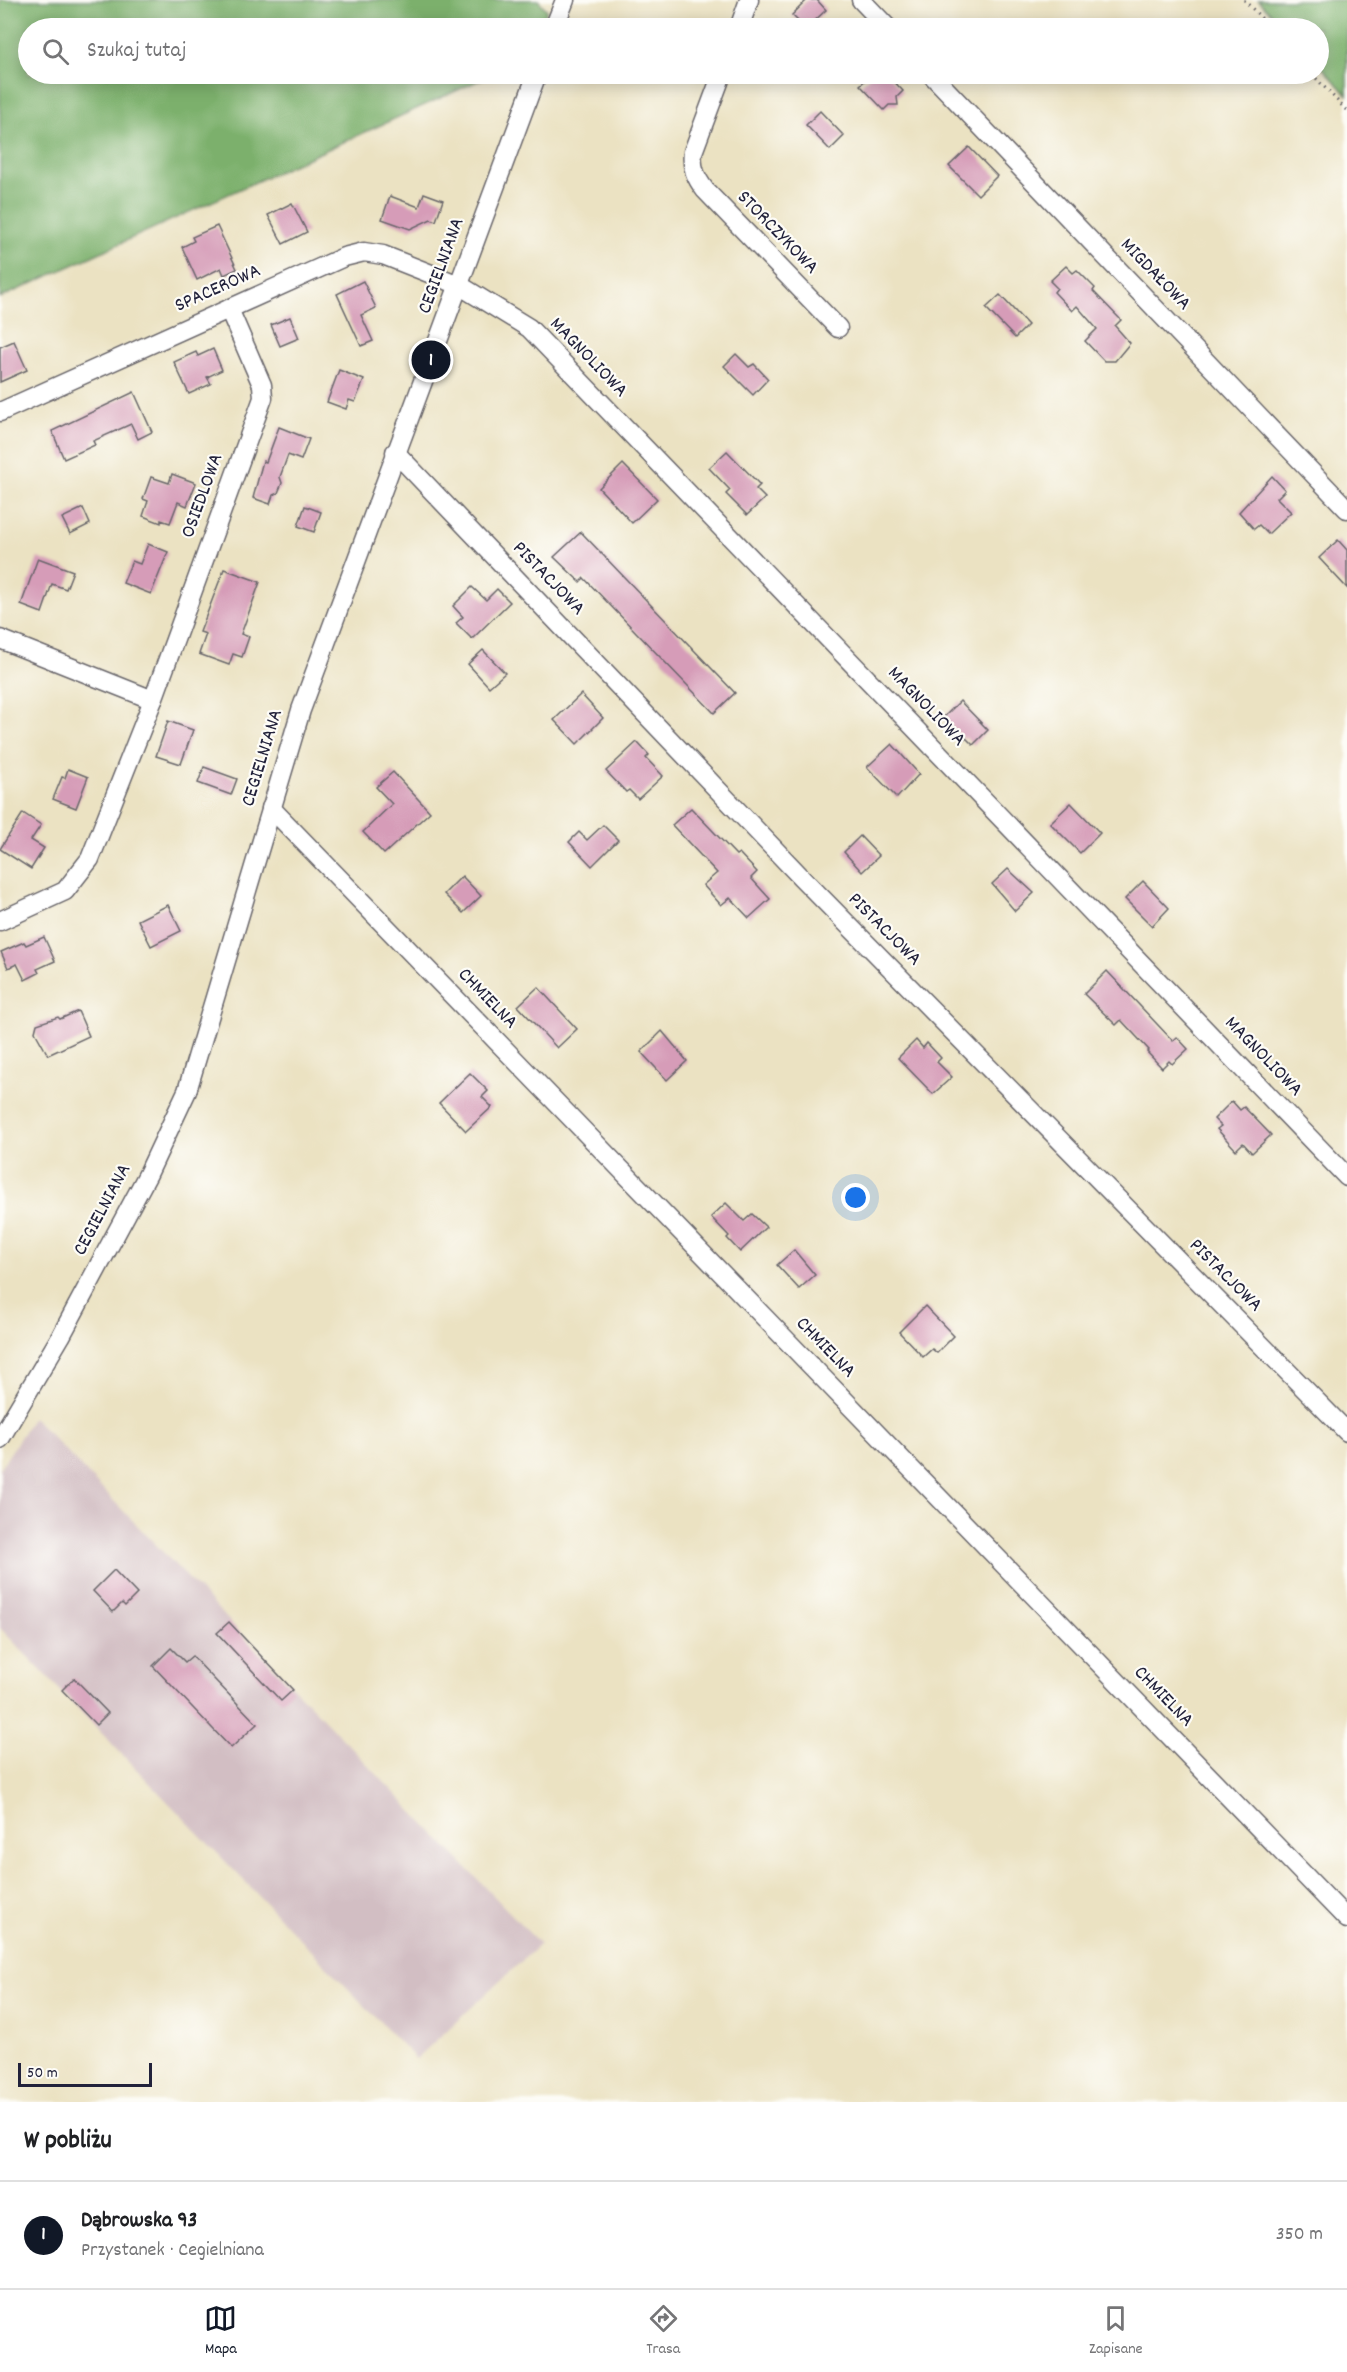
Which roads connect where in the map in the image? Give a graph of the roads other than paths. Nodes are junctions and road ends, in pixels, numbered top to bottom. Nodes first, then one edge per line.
1 (749, 0) edge
2 (861, 0) edge
3 (743, 18) edge
4 (878, 18) edge
5 (533, 84) edge
6 (718, 84) edge
7 (941, 84) edge
8 (459, 285) junction
9 (229, 309) junction
10 (838, 328) dead end
11 (0, 412) edge
12 (395, 452) junction
13 (1347, 508) edge
14 (0, 639) edge
15 (153, 700) junction
16 (271, 808) junction
17 (0, 921) edge
18 (1347, 1177) edge
19 (1347, 1432) edge
20 (0, 1439) edge
21 (1347, 1919) edge

1 - 3 street
2 - 4 street
5 - 8 street, CEGIELNIANA
6 - 10 street, STORCZYKOWA
7 - 13 street, MIGDAŁOWA
8 - 9 street, SPACEROWA
8 - 12 street, CEGIELNIANA
8 - 18 street, MAGNOLIOWA
9 - 11 street, SPACEROWA
9 - 15 street, OSIEDLOWA
12 - 16 street, CEGIELNIANA
12 - 19 street, PISTACJOWA
14 - 15 street
15 - 17 street, OSIEDLOWA
16 - 20 street, CEGIELNIANA
16 - 21 street, CHMIELNA

